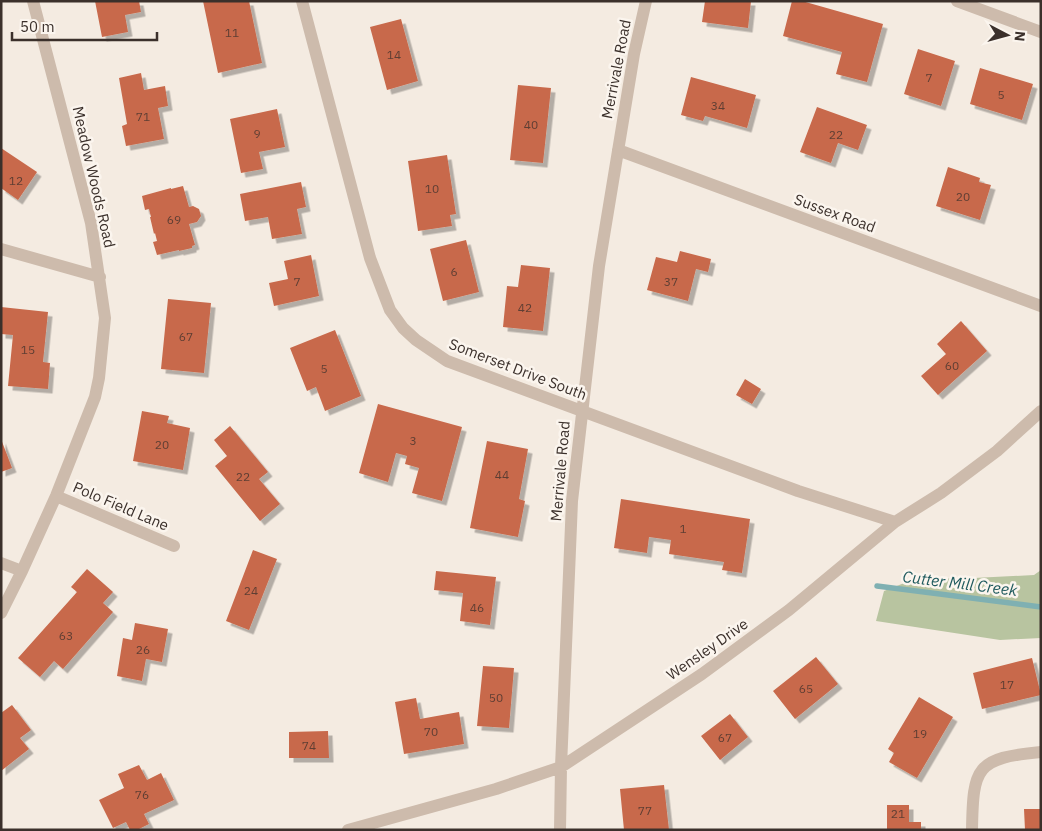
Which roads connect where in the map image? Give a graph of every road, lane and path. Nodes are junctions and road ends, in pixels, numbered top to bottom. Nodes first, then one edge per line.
1 (33, 1) edge
2 (302, 1) edge
3 (646, 1) edge
4 (957, 1) edge
5 (1041, 32) edge
6 (618, 150) junction
7 (1, 249) edge
8 (100, 277) junction
9 (1041, 306) edge
10 (582, 411) junction
11 (1041, 411) edge
12 (56, 496) junction
13 (895, 522) junction
14 (174, 546) dead end
15 (1, 564) edge
16 (22, 571) junction
17 (1, 614) edge
18 (1041, 752) edge
19 (561, 767) junction
20 (348, 830) edge
21 (560, 830) edge
22 (972, 830) edge

1 - 8 street, Meadow Woods Road
2 - 10 street, Somerset Drive South
3 - 6 street, Merrivale Road
4 - 5 street
6 - 9 street, Sussex Road
6 - 10 street, Merrivale Road
7 - 8 street
8 - 12 street, Meadow Woods Road
10 - 13 street, Somerset Drive South
10 - 19 street, Merrivale Road
11 - 13 street, Wensley Drive
12 - 14 street, Polo Field Lane
12 - 16 street, Meadow Woods Road
13 - 19 street, Wensley Drive
15 - 16 street
16 - 17 street, Meadow Woods Road
18 - 22 street
19 - 20 street, Wensley Drive
19 - 21 street, Merrivale Road

